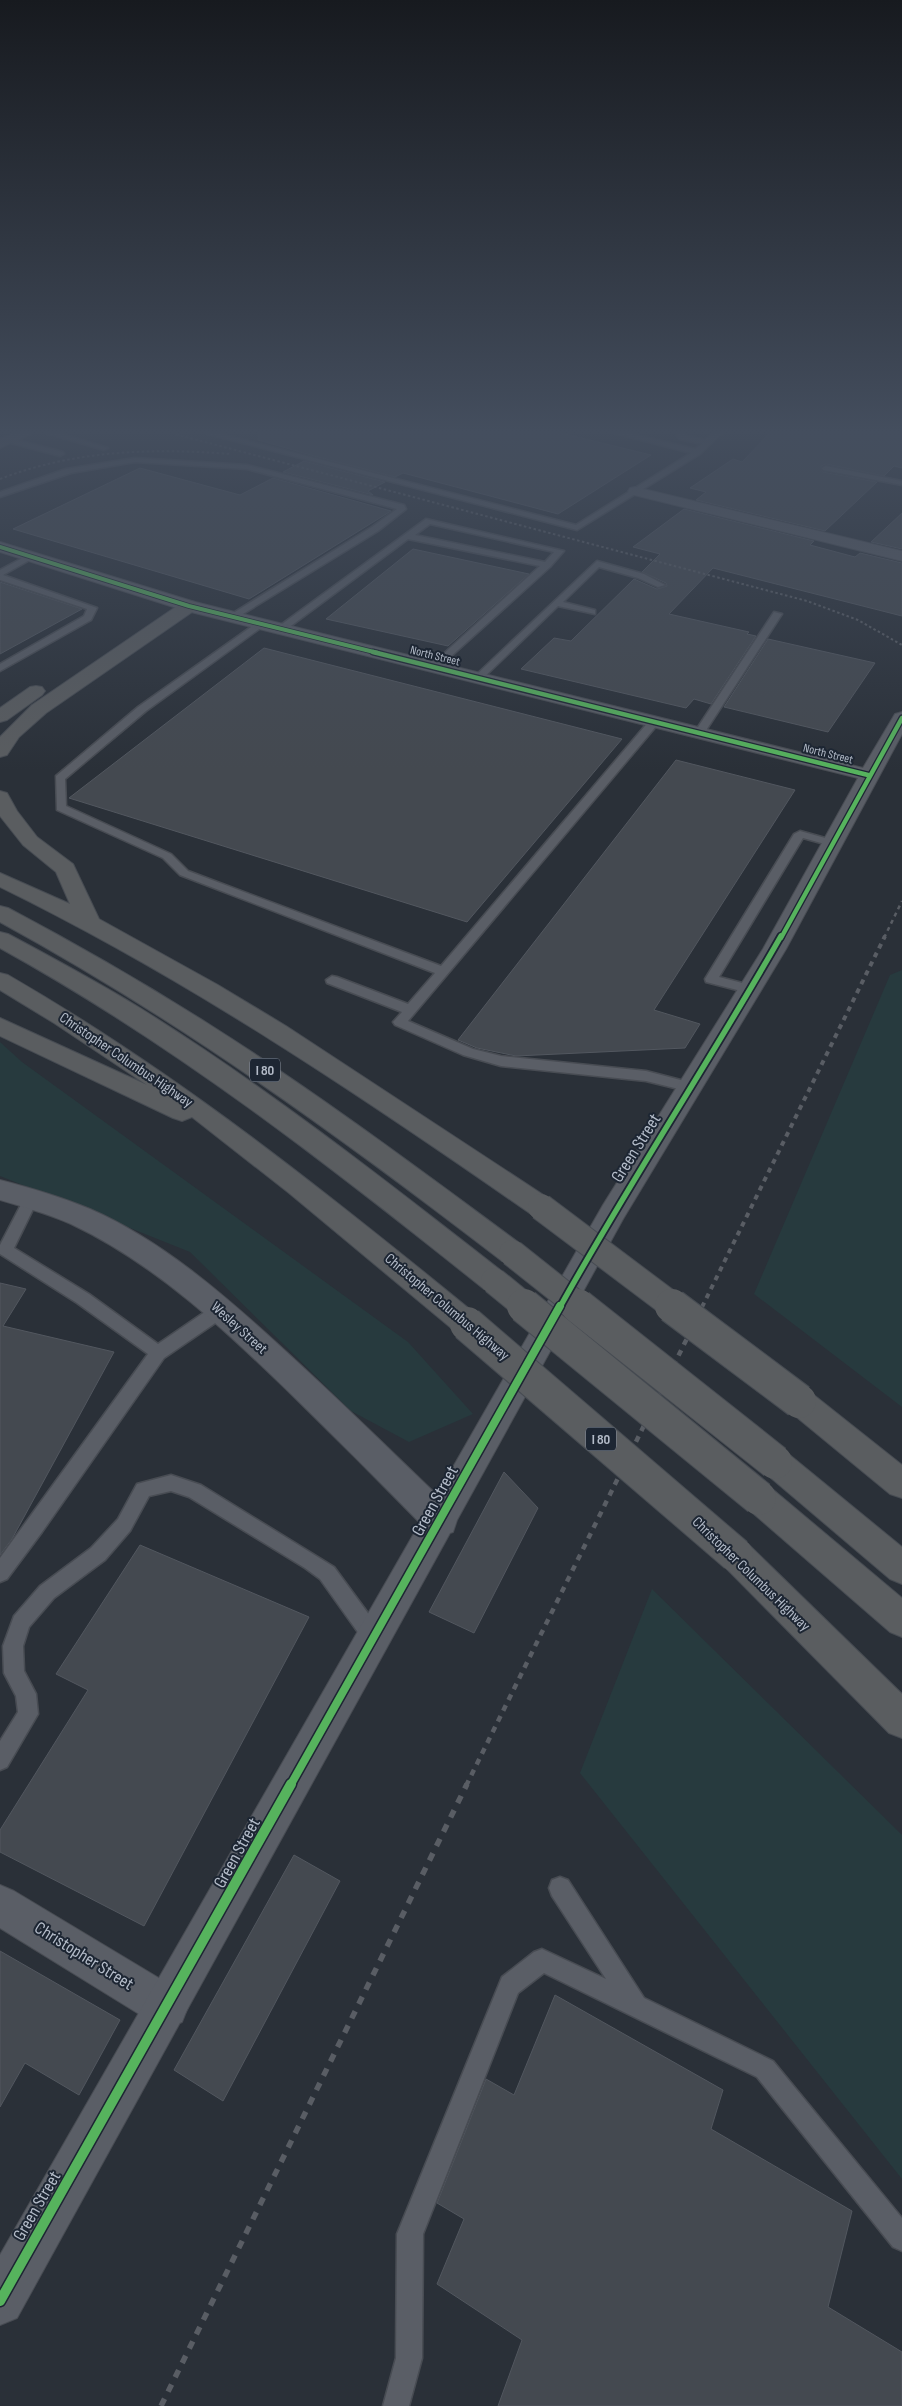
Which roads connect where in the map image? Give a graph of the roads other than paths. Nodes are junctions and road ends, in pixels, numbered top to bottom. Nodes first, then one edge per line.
1 (349, 545) edge
2 (395, 545) edge
3 (452, 545) edge
4 (535, 545) edge
5 (858, 545) edge
6 (0, 547) edge
7 (902, 556) edge
8 (31, 557) junction
9 (547, 565) junction
10 (0, 575) edge
11 (662, 585) dead end
12 (170, 601) junction
13 (556, 603) junction
14 (189, 606) junction
15 (592, 612) dead end
16 (777, 614) dead end
17 (233, 617) junction
18 (261, 624) junction
19 (281, 629) junction
20 (434, 667) junction
21 (0, 668) edge
22 (478, 678) junction
23 (0, 716) edge
24 (902, 718) edge
25 (654, 722) junction
26 (699, 733) junction
27 (0, 751) edge
28 (868, 775) junction
29 (0, 798) edge
30 (832, 843) junction
31 (0, 879) edge
32 (0, 913) edge
33 (89, 922) junction
34 (0, 939) edge
35 (442, 971) junction
36 (0, 980) edge
37 (332, 980) dead end
38 (749, 989) junction
39 (410, 1010) junction
40 (0, 1026) edge
41 (691, 1087) junction
42 (240, 1139) junction
43 (0, 1190) edge
44 (31, 1199) junction
45 (221, 1310) junction
46 (158, 1353) junction
47 (902, 1484) edge
48 (441, 1521) junction
49 (902, 1568) edge
50 (0, 1573) edge
51 (902, 1620) edge
52 (375, 1639) junction
53 (902, 1720) edge
54 (0, 1760) edge
55 (560, 1888) dead end
56 (0, 1905) edge
57 (636, 2005) junction
58 (167, 2007) junction
59 (902, 2238) edge
60 (0, 2301) edge
61 (396, 2406) edge

1 - 17 lane
2 - 19 lane
3 - 9 lane
4 - 9 lane
5 - 7 street
6 - 8 street, North Street
8 - 10 lane
8 - 12 street, North Street
9 - 20 lane
10 - 21 lane
11 - 13 lane
12 - 14 street, North Street
12 - 23 highway
13 - 15 lane
13 - 22 lane
14 - 17 street, North Street
14 - 27 highway
16 - 26 lane
17 - 18 street, North Street
18 - 19 street, North Street
18 - 35 lane
19 - 20 street, North Street
20 - 22 street, North Street
22 - 25 street, North Street
24 - 28 street, Green Street
25 - 26 street, North Street
25 - 35 lane
26 - 28 street, North Street
28 - 30 street, Green Street
29 - 33 highway
30 - 38 street, Green Street
30 - 38 lane
31 - 33 highway
32 - 49 highway, I 80, bridge
33 - 47 highway, bridge
34 - 51 highway, I 80, bridge
35 - 39 lane
36 - 42 highway, Christopher Columbus Highway / I 80
37 - 39 lane
38 - 41 street, Green Street
39 - 41 lane
40 - 42 highway
41 - 48 street, Green Street
42 - 53 highway, Christopher Columbus Highway / I 80, bridge
43 - 44 street, Wesley Street
44 - 45 street, Wesley Street
44 - 46 lane
45 - 46 lane
45 - 48 street, Wesley Street
46 - 50 lane
48 - 52 street, Green Street
52 - 54 lane
52 - 58 street, Green Street
55 - 57 lane
56 - 58 street, Christopher Street
57 - 59 lane
57 - 61 lane
58 - 60 street, Green Street

